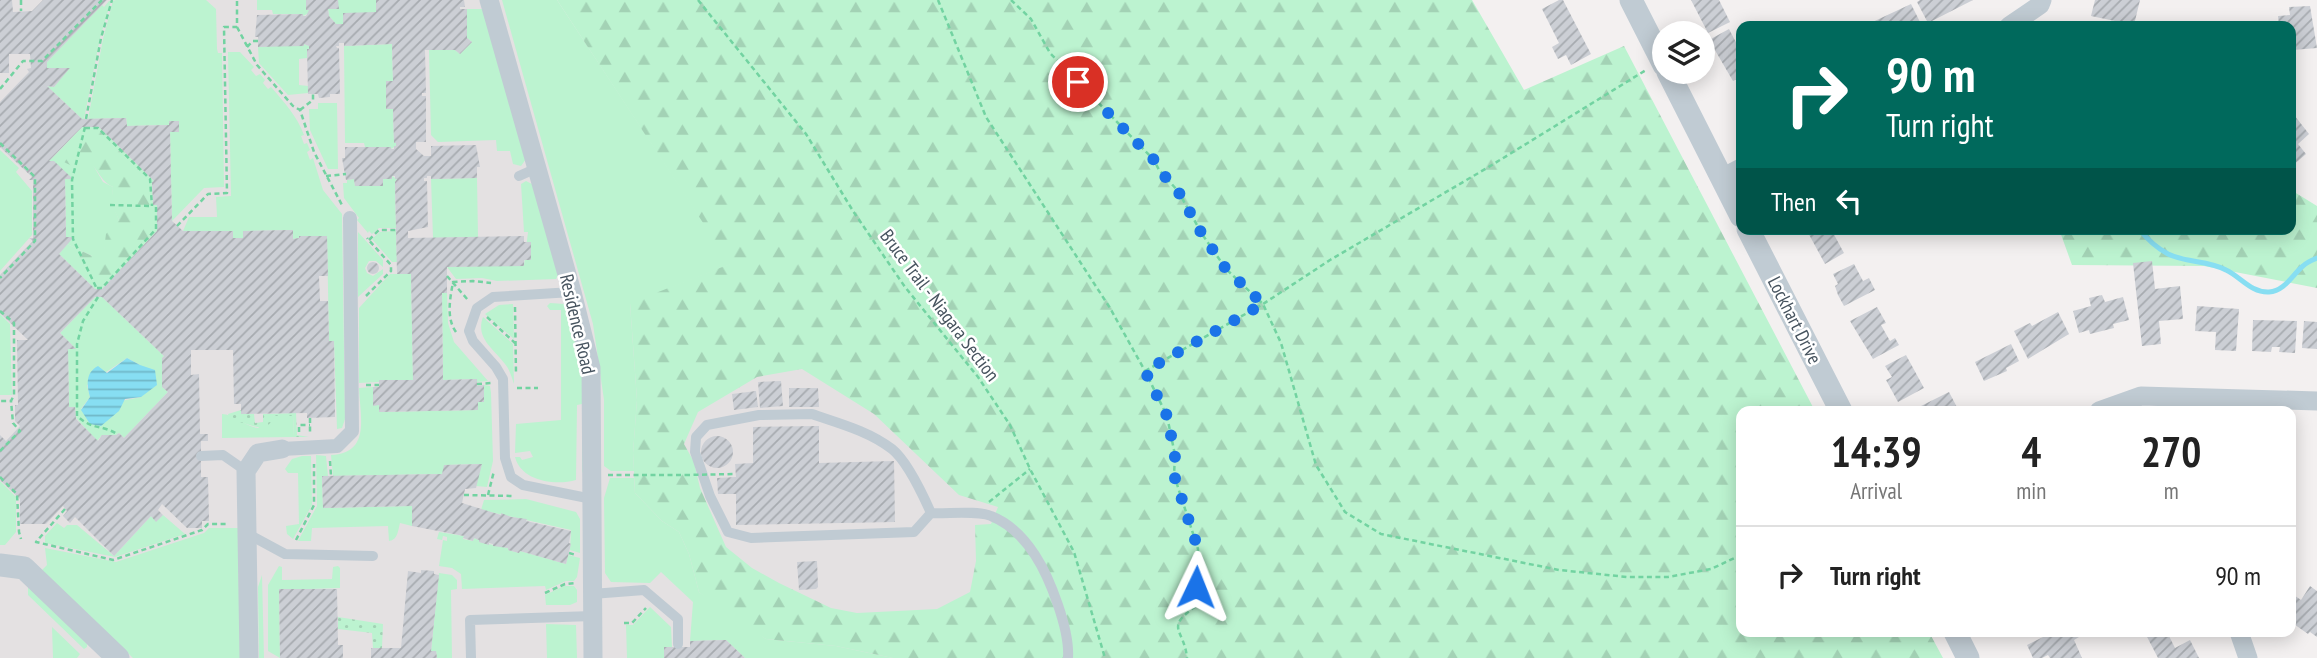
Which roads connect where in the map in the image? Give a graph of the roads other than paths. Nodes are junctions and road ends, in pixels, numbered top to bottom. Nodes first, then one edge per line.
1 (489, 0) edge
2 (1631, 0) edge
3 (2042, 0) edge
4 (2016, 21) edge
5 (1652, 41) edge
6 (1676, 84) edge
7 (1732, 173) edge
8 (1736, 192) edge
9 (350, 218) road end
10 (1751, 235) edge
11 (572, 292) junction
12 (2317, 401) edge
13 (2145, 404) edge
14 (1838, 406) edge
15 (282, 449) joint
16 (201, 456) dead end
17 (246, 471) junction
18 (592, 499) junction
19 (931, 513) junction
20 (247, 534) junction
21 (373, 556) dead end
22 (0, 565) edge
23 (587, 589) junction
24 (593, 616) junction
25 (1958, 637) edge
26 (678, 644) dead end
27 (107, 652) edge
28 (249, 658) edge
29 (471, 658) edge
30 (593, 658) edge
31 (1068, 658) edge
32 (1968, 658) edge

1 - 11 street, Residence Road
2 - 5 street
3 - 4 street
6 - 7 street
7 - 8 street
9 - 15 street
10 - 14 street, Lockhart Drive
11 - 18 street, Residence Road
11 - 18 lane
12 - 13 street
15 - 17 street
16 - 17 lane
17 - 20 street
18 - 23 street, Residence Road
19 - 19 lane
19 - 31 lane
20 - 21 lane
20 - 28 street
22 - 27 street
23 - 24 street, Residence Road
23 - 26 lane
24 - 29 lane
24 - 30 street, Residence Road
25 - 32 street

